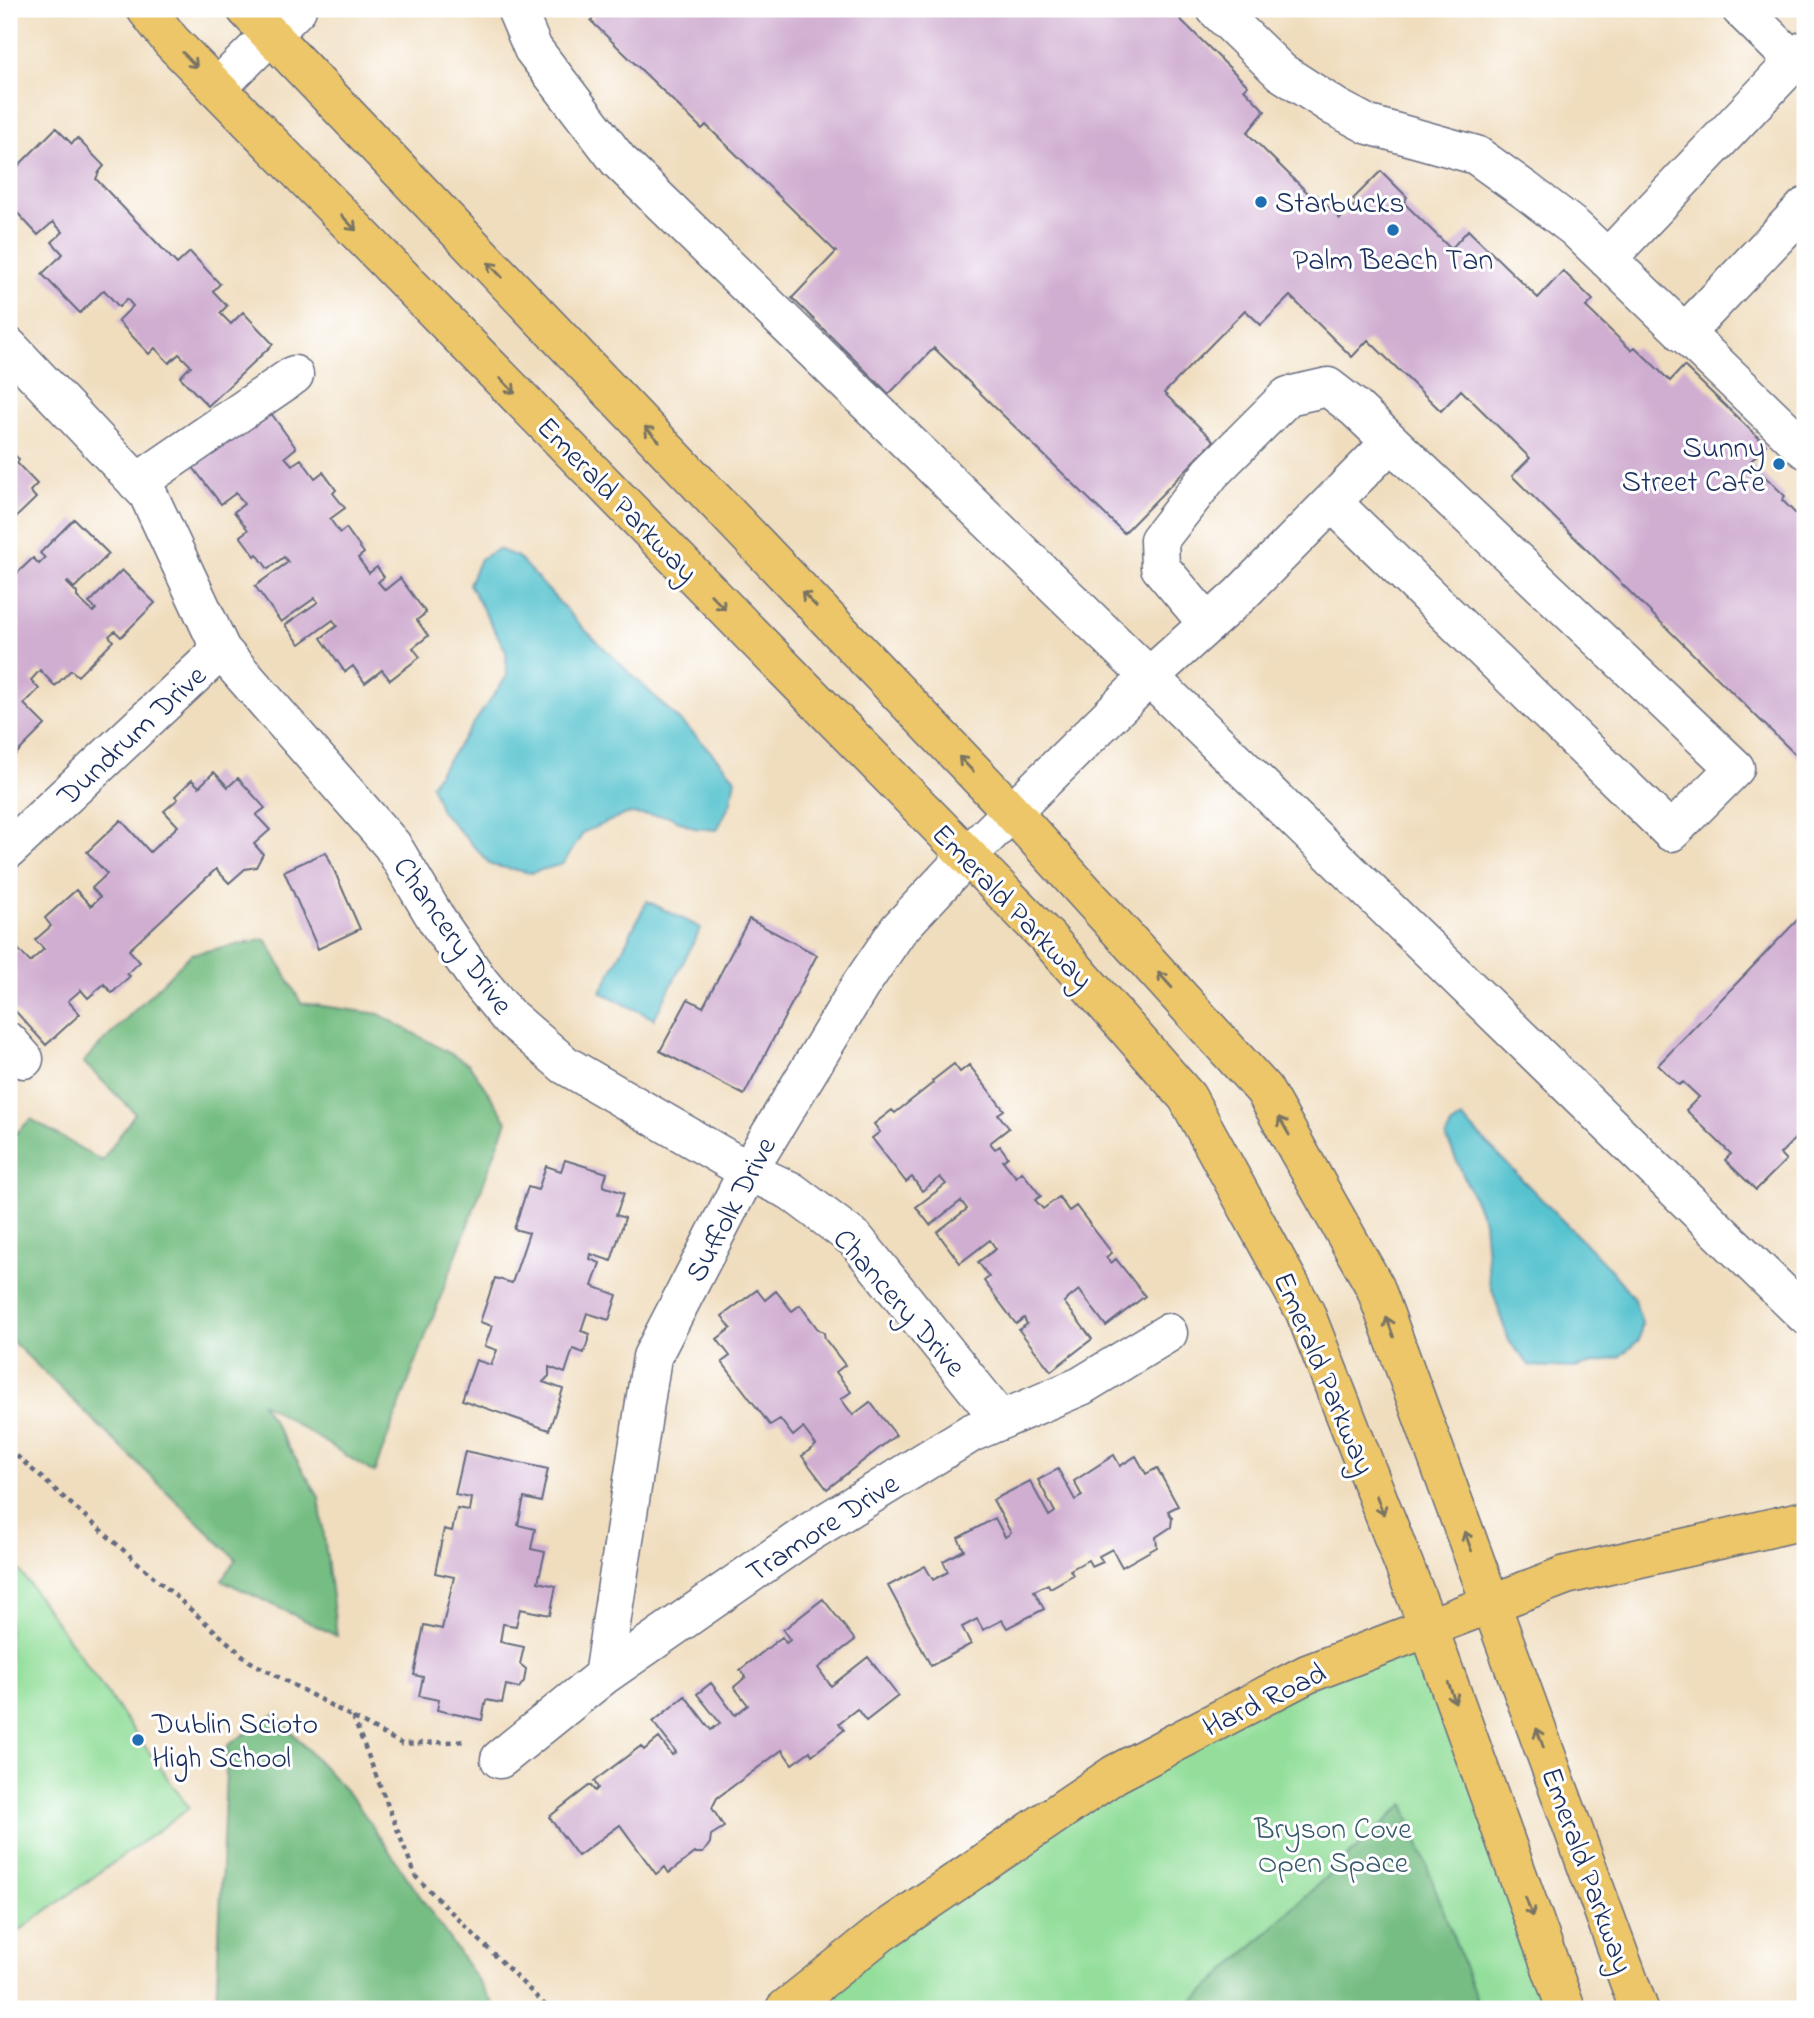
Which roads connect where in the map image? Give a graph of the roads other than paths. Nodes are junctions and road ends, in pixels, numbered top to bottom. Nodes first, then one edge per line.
1 (146, 9) edge
2 (516, 9) edge
3 (1216, 9) edge
4 (1741, 9) edge
5 (271, 18) edge
6 (1800, 56) edge
7 (217, 88) junction
8 (1805, 207) edge
9 (1607, 259) junction
10 (1684, 334) junction
11 (9, 347) edge
12 (294, 375) dead end
13 (1390, 443) junction
14 (1805, 449) edge
15 (137, 483) junction
16 (1332, 502) junction
17 (1208, 624) junction
18 (221, 650) junction
19 (1149, 677) junction
20 (1013, 813) junction
21 (9, 849) edge
22 (967, 856) junction
23 (748, 1171) junction
24 (1805, 1315) edge
25 (1168, 1334) dead end
26 (1001, 1420) junction
27 (1805, 1520) edge
28 (1491, 1605) junction
29 (1429, 1629) junction
30 (603, 1676) junction
31 (513, 1749) road end
32 (785, 2009) edge
33 (1566, 2009) edge
34 (1639, 2009) edge

1 -> 7 main road, Emerald Parkway
2 - 19 street
3 - 9 street
4 - 6 street
5 - 7 street
20 -> 5 main road, Emerald Parkway
6 - 9 street
7 -> 22 main road, Emerald Parkway
8 - 10 street
9 - 10 street
10 - 14 street
11 - 15 street, Chancery Drive
12 - 15 street
13 - 16 street, Suffolk Drive
13 - 16 street
13 - 17 street
15 - 18 street, Chancery Drive
16 - 17 street, Suffolk Drive
17 - 19 street, Suffolk Drive
18 - 21 street, Dundrum Drive
18 - 23 street, Chancery Drive
19 - 20 street, Suffolk Drive
19 - 24 street
20 - 22 street, Suffolk Drive
28 -> 20 main road, Emerald Parkway
22 - 23 street, Suffolk Drive
22 -> 29 main road, Emerald Parkway
23 - 26 street, Chancery Drive
23 - 30 street, Suffolk Drive
25 - 26 street, Tramore Drive
26 - 30 street, Tramore Drive
27 - 28 main road, Hard Road
28 - 29 main road, Hard Road
34 -> 28 main road, Emerald Parkway
29 - 32 main road, Hard Road
29 -> 33 main road, Emerald Parkway
30 - 31 street, Tramore Drive

